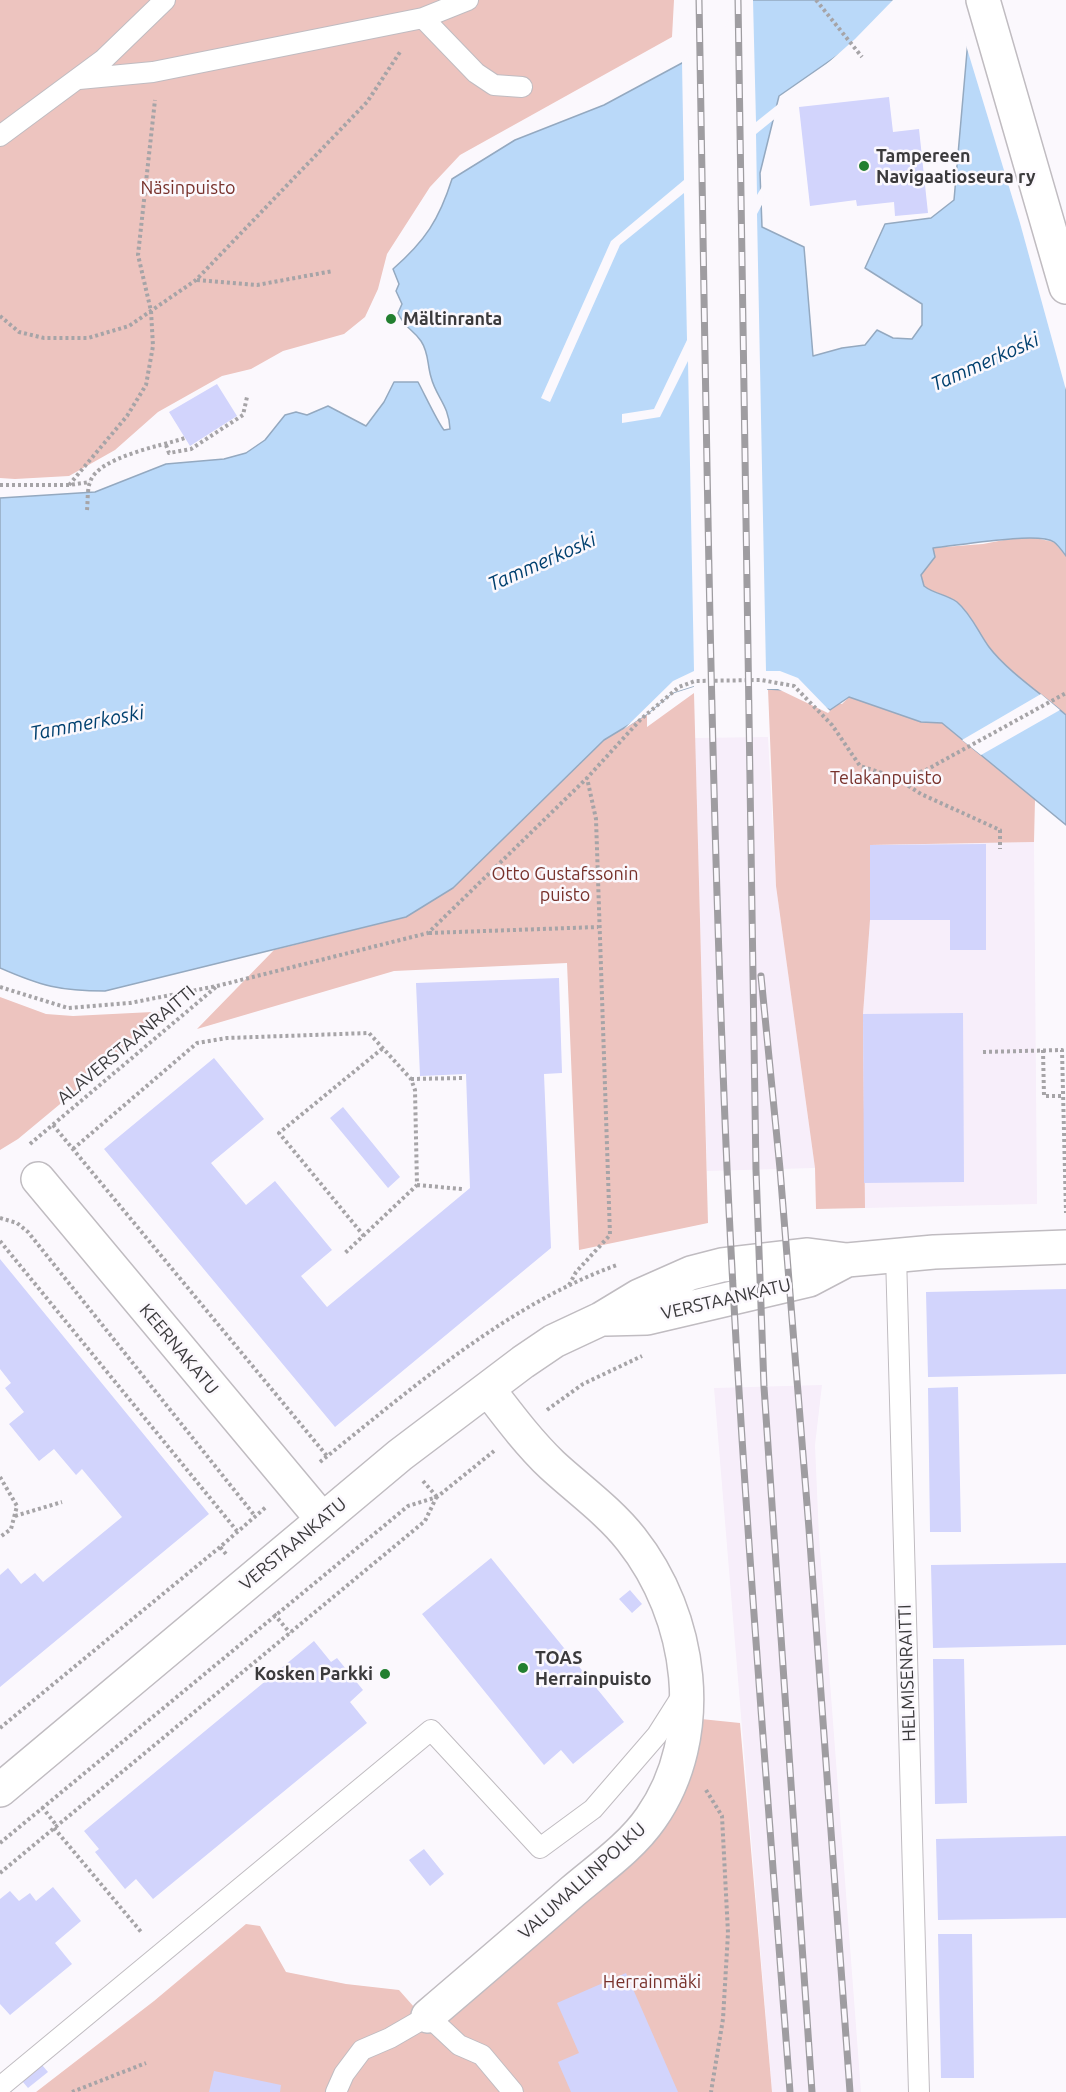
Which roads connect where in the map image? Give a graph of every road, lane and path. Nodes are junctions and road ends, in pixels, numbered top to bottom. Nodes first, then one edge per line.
1 (165, 0) edge
2 (468, 0) edge
3 (816, 0) edge
4 (982, 0) edge
5 (423, 18) junction
6 (862, 57) dead end
7 (153, 72) junction
8 (79, 79) junction
9 (522, 87) dead end
10 (0, 136) edge
11 (333, 271) dead end
12 (196, 280) junction
13 (1066, 287) edge
14 (151, 311) junction
15 (0, 316) edge
16 (247, 397) dead end
17 (185, 438) dead end
18 (166, 445) junction
19 (90, 482) junction
20 (0, 485) edge
21 (69, 485) junction
22 (87, 510) dead end
23 (1066, 693) edge
24 (892, 776) junction
25 (587, 778) junction
26 (1000, 849) dead end
27 (598, 927) junction
28 (428, 933) junction
29 (217, 986) junction
30 (0, 987) edge
31 (383, 1048) junction
32 (1043, 1050) junction
33 (983, 1052) dead end
34 (465, 1077) dead end
35 (411, 1079) junction
36 (1063, 1096) junction
37 (73, 1149) junction
38 (38, 1179) dead end
39 (417, 1185) junction
40 (462, 1189) dead end
41 (1066, 1217) edge
42 (0, 1218) edge
43 (364, 1236) junction
44 (0, 1241) edge
45 (1066, 1247) edge
46 (344, 1254) dead end
47 (896, 1255) junction
48 (569, 1285) dead end
49 (643, 1355) dead end
50 (488, 1389) junction
51 (519, 1430) junction
52 (327, 1456) dead end
53 (0, 1477) edge
54 (436, 1497) junction
55 (62, 1502) dead end
56 (14, 1516) junction
57 (255, 1516) dead end
58 (322, 1519) junction
59 (237, 1531) dead end
60 (0, 1537) edge
61 (220, 1546) dead end
62 (686, 1689) junction
63 (0, 1728) edge
64 (676, 1771) junction
65 (0, 1790) edge
66 (54, 1828) junction
67 (0, 1843) edge
68 (0, 1873) edge
69 (159, 1955) junction
70 (428, 2016) junction
71 (147, 2063) dead end
72 (0, 2087) edge
73 (72, 2092) edge
74 (336, 2092) edge
75 (513, 2092) edge
76 (711, 2092) edge
77 (919, 2092) edge

1 - 8 lane
2 - 5 lane
3 - 6 path
4 - 13 street
5 - 7 lane
5 - 9 lane
5 - 12 path
7 - 8 lane
7 - 14 path
8 - 10 lane
11 - 12 path
12 - 14 path
14 - 15 path
14 - 21 path
16 - 18 path
17 - 18 path
18 - 19 path
19 - 21 path
19 - 22 path
20 - 21 path
23 - 24 path
24 - 25 path
24 - 26 path
25 - 27 path
25 - 28 path
27 - 28 path
27 - 48 path
28 - 29 path
29 - 30 path
29 - 37 path, ALAVERSTAANRAITTI
31 - 35 path
31 - 37 path
31 - 43 path
32 - 33 path
32 - 36 path
32 - 36 path
34 - 35 path
35 - 39 path
36 - 41 path
37 - 52 path
38 - 58 street, KEERNAKATU
39 - 40 path
39 - 43 path
42 - 57 path
43 - 46 path
44 - 59 path
45 - 47 street, VERSTAANKATU
47 - 50 street, VERSTAANKATU
47 - 77 lane, HELMISENRAITTI
49 - 51 path
50 - 51 street, VALUMALLINPOLKU
50 - 58 street, VERSTAANKATU
51 - 54 path
51 - 62 street, VALUMALLINPOLKU
53 - 56 path
54 - 66 path
54 - 67 path
55 - 56 path
56 - 60 path
58 - 65 street, VERSTAANKATU
61 - 63 path
62 - 64 street, VALUMALLINPOLKU
62 - 69 lane
64 - 70 street, VALUMALLINPOLKU
64 - 76 path
66 - 68 path
66 - 69 path
69 - 72 lane
70 - 74 lane
70 - 75 lane
71 - 73 path

